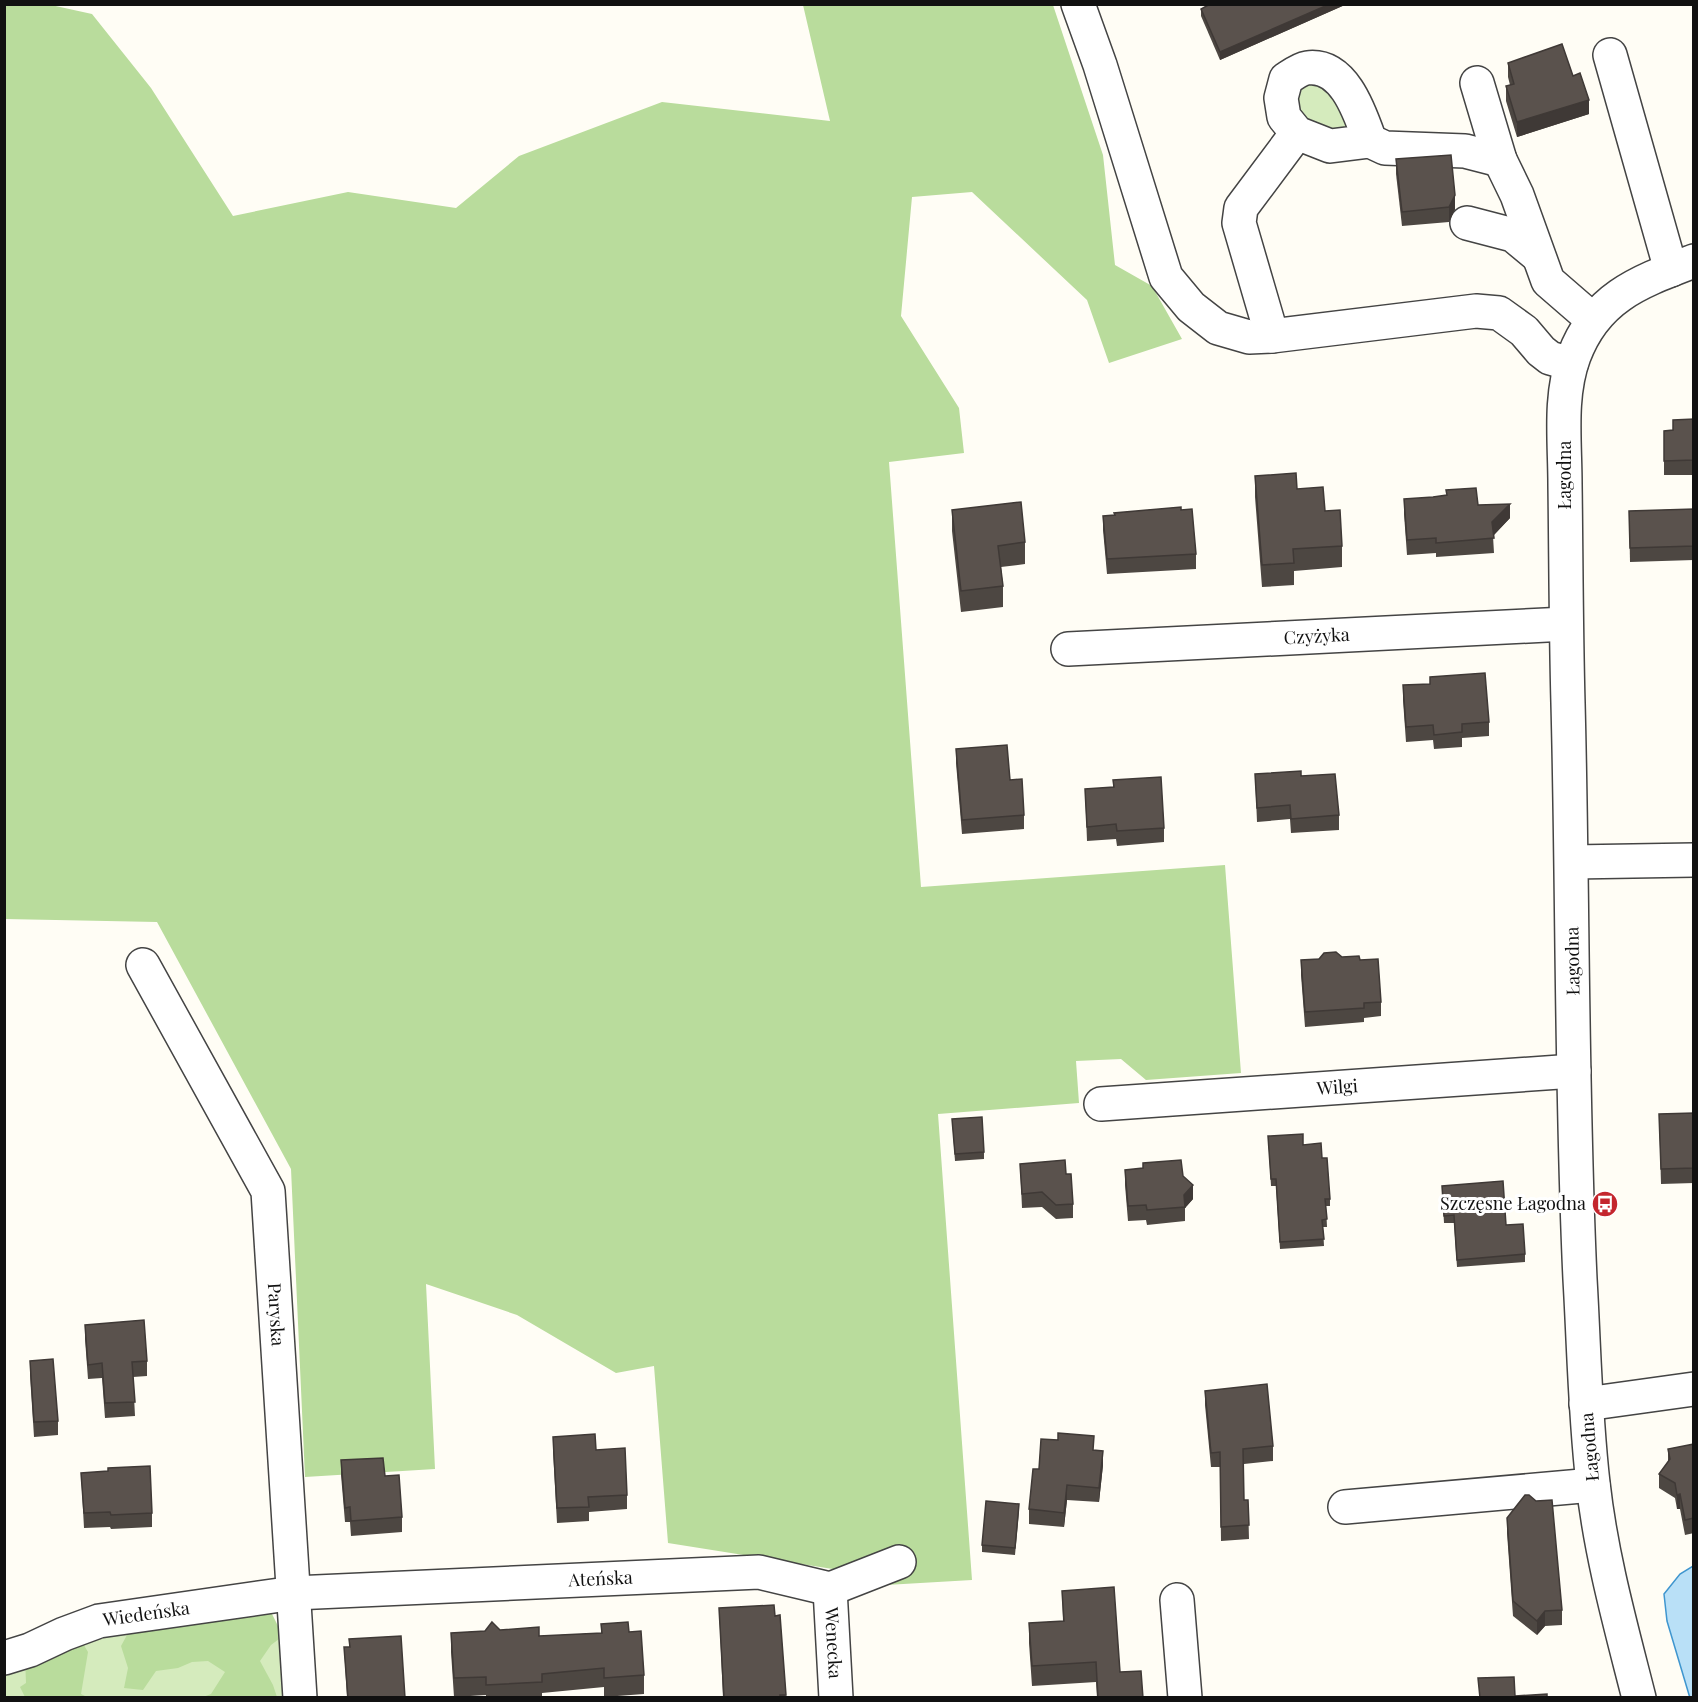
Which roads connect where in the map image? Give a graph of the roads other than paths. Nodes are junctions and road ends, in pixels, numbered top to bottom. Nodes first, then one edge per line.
1 (1078, 4) edge
2 (1610, 55) dead end
3 (1477, 83) dead end
4 (1297, 133) junction
5 (1370, 141) junction
6 (1500, 160) junction
7 (1467, 223) dead end
8 (1538, 255) junction
9 (1686, 267) edge
10 (1593, 320) junction
11 (1272, 336) junction
12 (1571, 364) junction
13 (1566, 624) junction
14 (1068, 649) dead end
15 (1694, 860) edge
16 (1572, 862) junction
17 (143, 965) dead end
18 (1574, 1071) junction
19 (1101, 1104) dead end
20 (1694, 1389) edge
21 (1586, 1404) junction
22 (1593, 1485) junction
23 (1345, 1506) dead end
24 (899, 1562) dead end
25 (830, 1589) junction
26 (294, 1593) junction
27 (1177, 1600) dead end
28 (4, 1658) edge
29 (300, 1698) edge
30 (836, 1698) edge
31 (1185, 1698) edge
32 (1639, 1698) edge

1 - 11 street
2 - 9 street
3 - 6 street
4 - 5 street
4 - 5 street
4 - 11 street
5 - 6 street
6 - 8 street
7 - 8 street
8 - 10 street
9 - 10 street, Łagodna
10 - 12 street, Łagodna
11 - 12 street
12 - 13 street, Łagodna
13 - 14 street, Czyżyka
13 - 16 street, Łagodna
15 - 16 street
16 - 18 street, Łagodna
17 - 26 street, Paryska
18 - 19 street, Wilgi
18 - 21 street, Łagodna
20 - 21 street
21 - 22 street, Łagodna
22 - 23 street
22 - 32 street, Łagodna
24 - 25 street
25 - 26 street, Ateńska
25 - 30 street, Wenecka
26 - 28 street, Wiedeńska
26 - 29 street, Paryska
27 - 31 street

